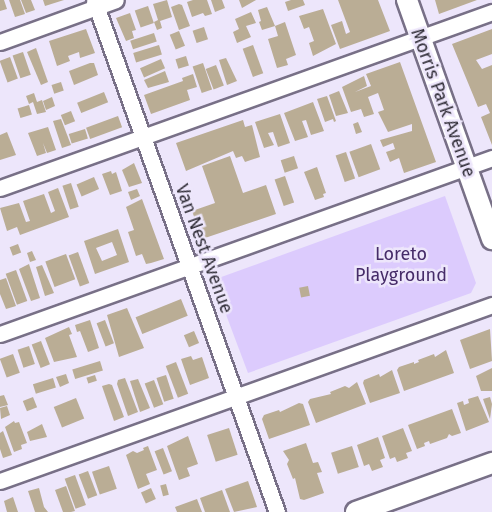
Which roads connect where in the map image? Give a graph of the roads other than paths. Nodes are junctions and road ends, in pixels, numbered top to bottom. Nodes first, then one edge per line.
1 (116, 0) edge
2 (406, 0) edge
3 (95, 4) edge
4 (492, 12) edge
5 (420, 38) junction
6 (0, 42) edge
7 (143, 137) junction
8 (492, 159) edge
9 (466, 168) junction
10 (0, 188) edge
11 (492, 239) edge
12 (189, 267) junction
13 (492, 305) edge
14 (0, 334) edge
15 (236, 397) junction
16 (492, 463) edge
17 (0, 481) edge
18 (277, 512) edge
19 (356, 512) edge

1 - 3 street
2 - 5 main road, Morris Park Avenue
3 - 6 street
3 - 7 street, Van Nest Avenue
4 - 5 street
5 - 7 street
5 - 9 main road, Morris Park Avenue
7 - 10 street
7 - 12 street, Van Nest Avenue
8 - 9 street
9 - 11 main road, Morris Park Avenue
9 - 12 street
12 - 14 street
12 - 15 street, Van Nest Avenue
13 - 15 street
15 - 17 street
15 - 18 street, Van Nest Avenue
16 - 19 main road

